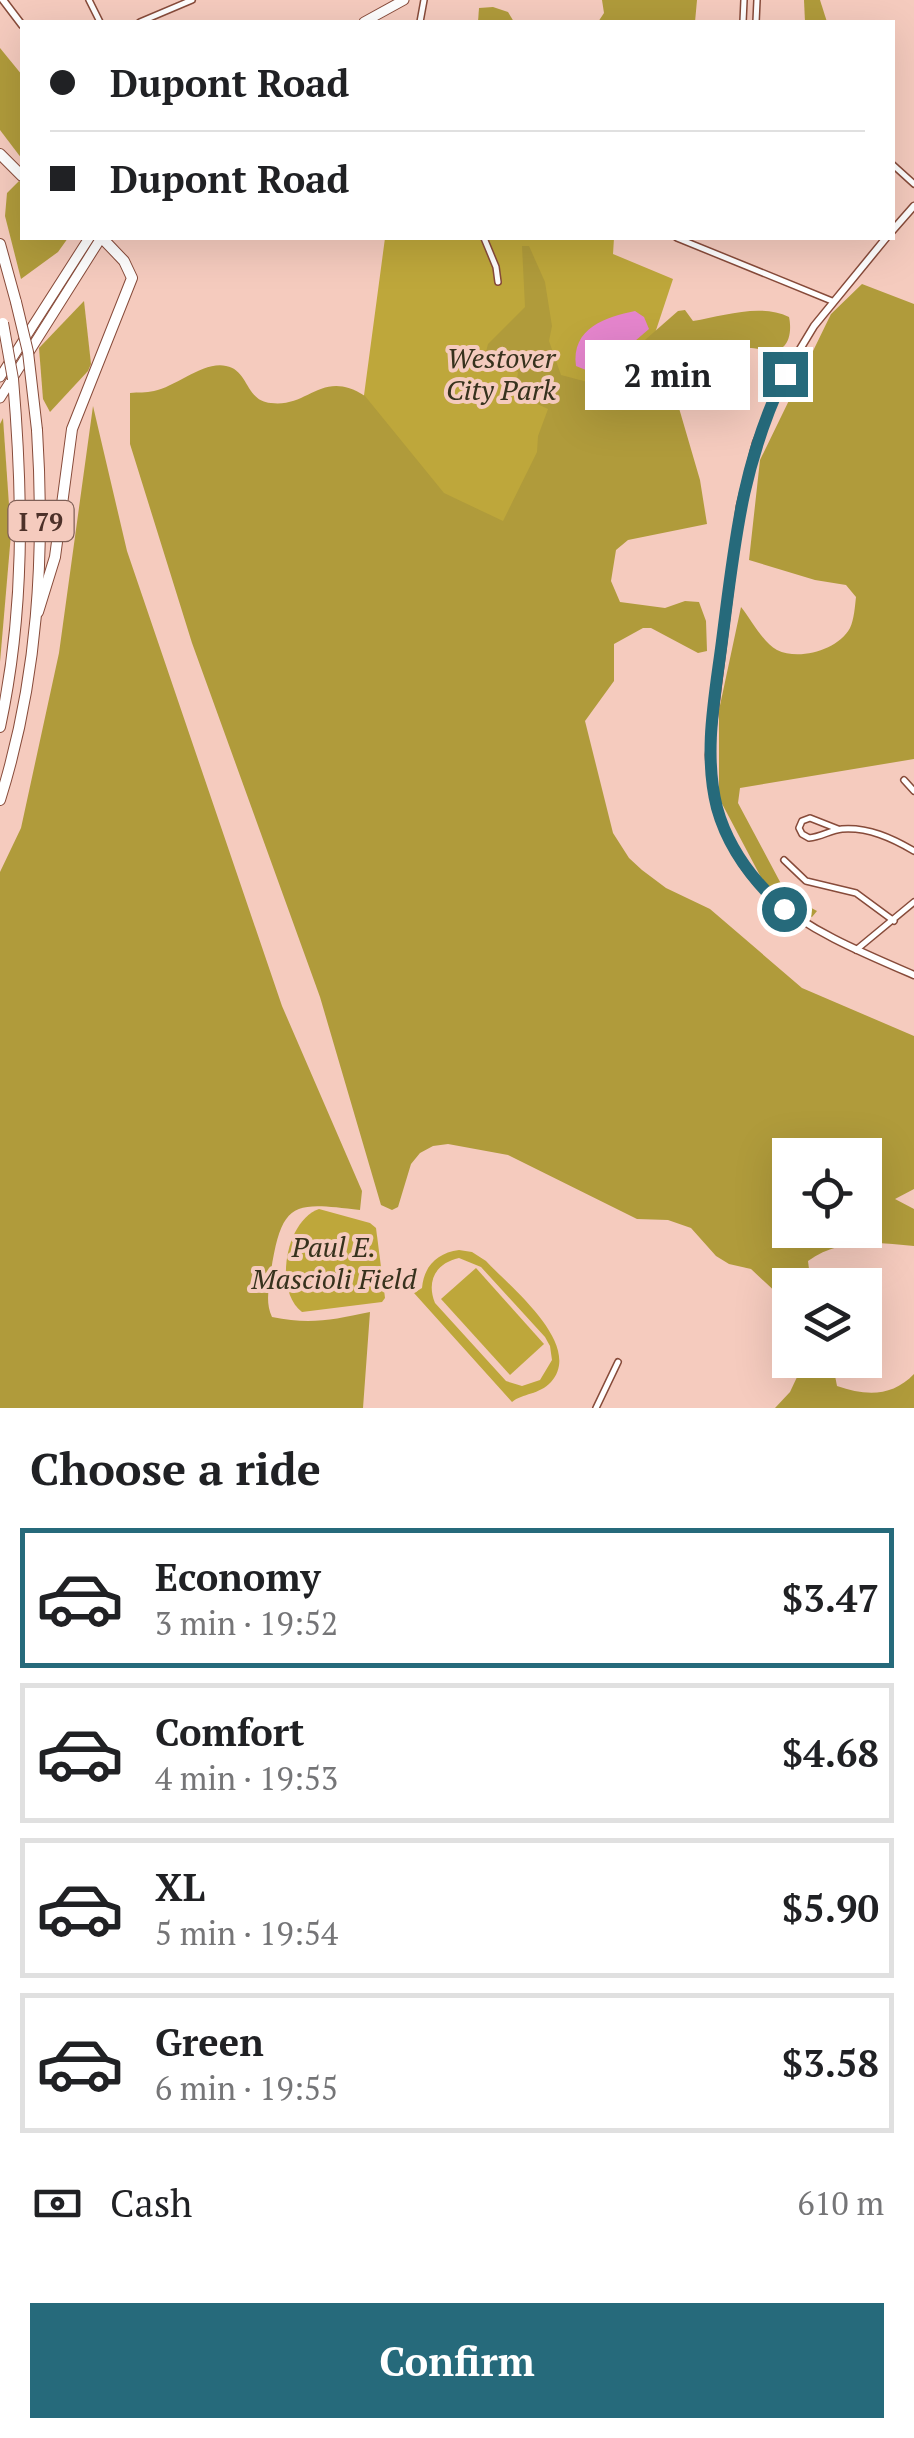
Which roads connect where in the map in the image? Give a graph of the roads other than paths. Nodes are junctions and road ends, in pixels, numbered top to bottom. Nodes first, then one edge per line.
1 (3, 0) edge
2 (192, 0) edge
3 (404, 0) edge
4 (145, 20) edge
5 (368, 20) edge
6 (20, 23) edge
7 (0, 154) edge
8 (895, 167) edge
9 (20, 174) edge
10 (914, 184) edge
11 (914, 206) edge
12 (895, 227) edge
13 (88, 240) edge
14 (100, 240) edge
15 (103, 240) edge
16 (485, 240) edge
17 (682, 240) edge
18 (884, 240) edge
19 (0, 244) edge
20 (498, 282) dead end
21 (829, 305) junction
22 (0, 310) edge
23 (0, 338) edge
24 (0, 376) edge
25 (13, 379) junction
26 (0, 398) edge
27 (38, 612) junction
28 (0, 727) edge
29 (904, 780) dead end
30 (914, 791) edge
31 (0, 800) edge
32 (838, 829) junction
33 (914, 851) edge
34 (784, 860) dead end
35 (914, 902) edge
36 (894, 920) junction
37 (856, 950) junction
38 (914, 975) edge
39 (618, 1362) dead end
40 (596, 1408) edge

1 - 6 street
2 - 4 street
3 - 5 main road
7 - 9 highway
8 - 10 street
11 - 12 street
13 - 24 main road
14 - 26 main road
15 - 27 highway
16 - 20 street
17 - 21 street
18 - 21 street
19 - 27 highway, I 79, bridge
21 - 37 street
22 - 25 highway, I 79, bridge
23 - 25 highway, bridge
25 - 28 highway, I 79
27 - 31 highway, I 79
29 - 30 street
32 - 32 street
32 - 33 street
34 - 36 street
35 - 36 street
36 - 37 street
37 - 38 street
39 - 40 street

